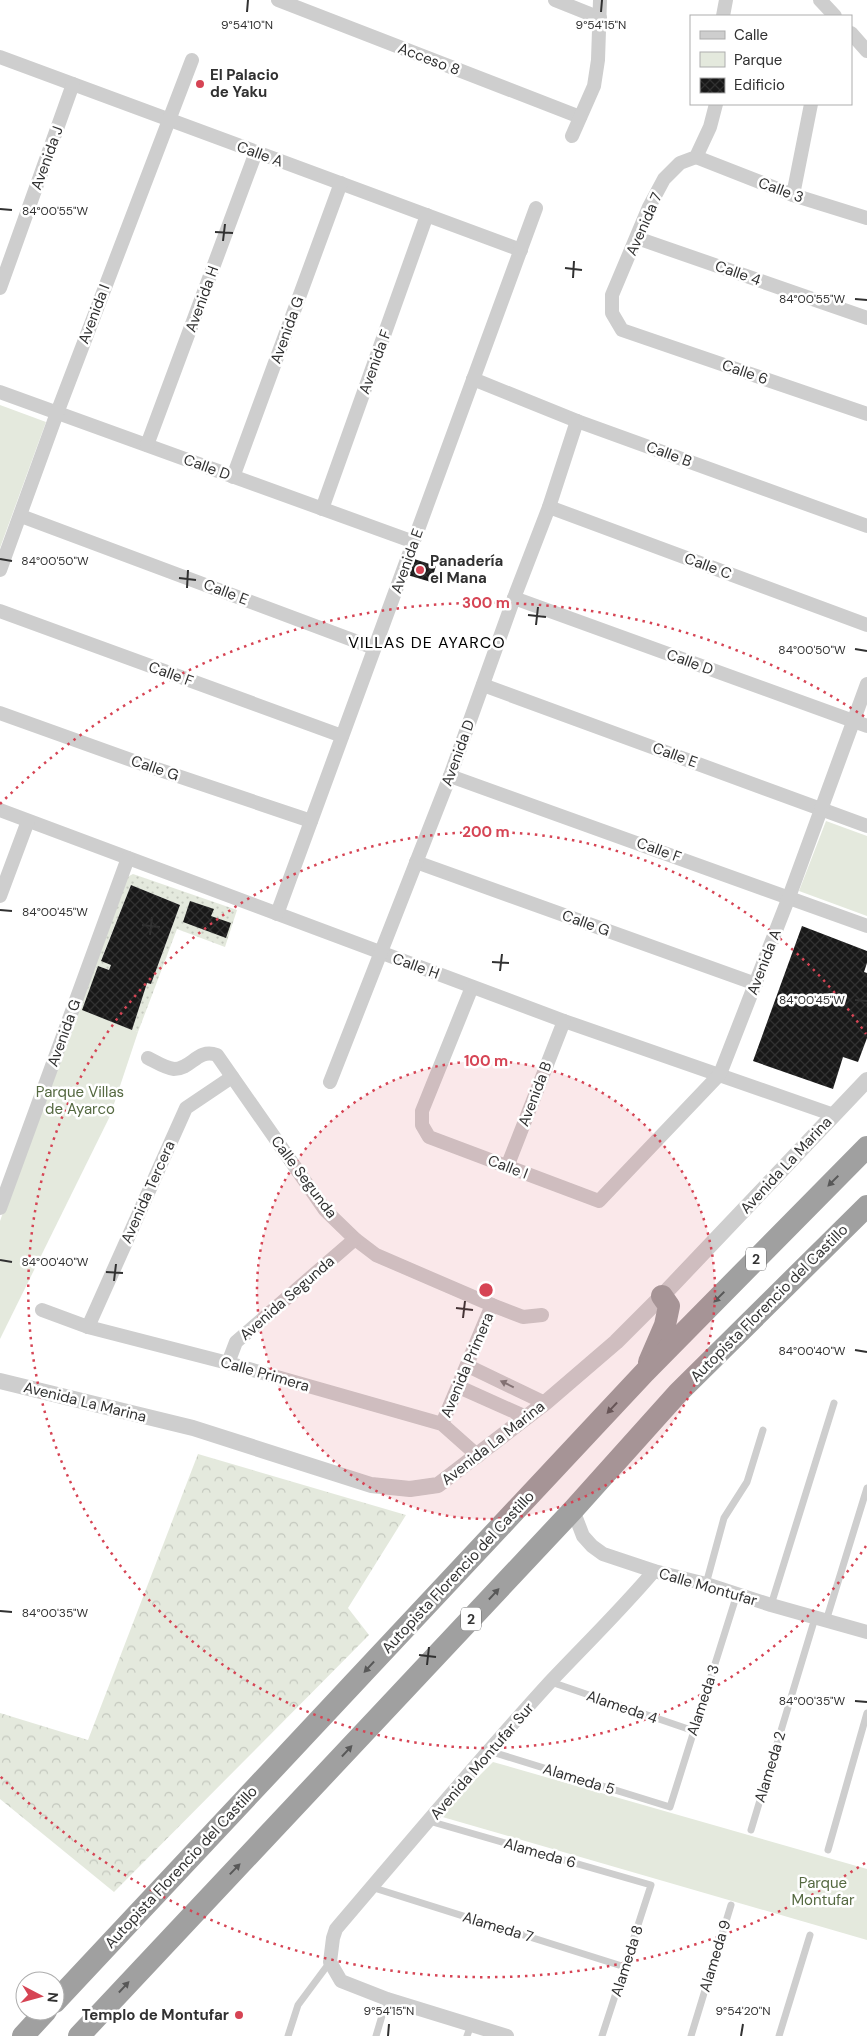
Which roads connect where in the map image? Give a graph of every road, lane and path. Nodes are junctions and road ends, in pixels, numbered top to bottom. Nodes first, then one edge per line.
1 (278, 0) edge
2 (555, 0) edge
3 (600, 0) edge
4 (726, 0) edge
5 (820, 0) edge
6 (723, 15) edge
7 (834, 15) edge
8 (600, 18) junction
9 (852, 34) edge
10 (867, 51) edge
11 (0, 57) edge
12 (192, 60) dead end
13 (73, 84) junction
14 (716, 105) edge
15 (811, 105) edge
16 (580, 117) junction
17 (168, 119) junction
18 (572, 136) dead end
19 (256, 152) junction
20 (696, 157) junction
21 (341, 183) junction
22 (793, 195) junction
23 (536, 208) dead end
24 (427, 215) junction
25 (867, 218) edge
26 (637, 238) junction
27 (521, 250) junction
28 (0, 288) edge
29 (867, 318) edge
30 (622, 330) joint
31 (473, 379) junction
32 (0, 392) edge
33 (57, 413) junction
34 (867, 414) edge
35 (577, 421) junction
36 (147, 445) junction
37 (233, 477) junction
38 (549, 507) junction
39 (322, 509) junction
40 (21, 516) junction
41 (867, 526) edge
42 (414, 542) junction
43 (0, 570) edge
44 (514, 598) junction
45 (0, 611) edge
46 (867, 625) edge
47 (374, 648) junction
48 (867, 684) edge
49 (483, 685) junction
50 (0, 713) edge
51 (853, 720) junction
52 (867, 726) edge
53 (342, 736) junction
54 (450, 776) junction
55 (821, 809) junction
56 (0, 810) edge
57 (311, 820) junction
58 (28, 821) junction
59 (867, 826) edge
60 (128, 858) junction
61 (416, 862) junction
62 (0, 896) edge
63 (789, 897) junction
64 (277, 914) junction
65 (867, 926) edge
66 (381, 953) junction
67 (756, 984) junction
68 (472, 987) junction
69 (564, 1021) junction
70 (148, 1058) dead end
71 (720, 1074) junction
72 (232, 1077) junction
73 (867, 1080) edge
74 (330, 1082) dead end
75 (834, 1115) junction
76 (867, 1147) edge
77 (507, 1167) junction
78 (599, 1201) joint
79 (867, 1206) edge
80 (0, 1208) edge
81 (355, 1239) junction
82 (662, 1296) junction
83 (492, 1305) junction
84 (42, 1310) dead end
85 (542, 1315) dead end
86 (88, 1327) junction
87 (228, 1363) junction
88 (468, 1366) junction
89 (645, 1372) junction
90 (0, 1381) edge
91 (459, 1387) junction
92 (545, 1403) junction
93 (834, 1404) dead end
94 (526, 1418) junction
95 (442, 1424) junction
96 (763, 1430) dead end
97 (478, 1456) junction
98 (867, 1488) edge
99 (573, 1510) junction
100 (654, 1572) junction
101 (706, 1584) junction
102 (737, 1594) junction
103 (771, 1605) junction
104 (821, 1620) junction
105 (867, 1632) edge
106 (551, 1682) junction
107 (867, 1713) edge
108 (694, 1731) junction
109 (489, 1751) junction
110 (670, 1807) joint
111 (429, 1821) junction
112 (750, 1830) dead end
113 (828, 1850) dead end
114 (651, 1885) joint
115 (372, 1887) junction
116 (731, 1905) dead end
117 (810, 1935) dead end
118 (330, 1962) junction
119 (624, 1967) junction
120 (65, 1991) edge
121 (387, 1999) junction
122 (37, 2021) edge
123 (469, 2030) edge
124 (23, 2036) edge
125 (79, 2036) edge
126 (288, 2036) edge
127 (376, 2036) edge
128 (507, 2036) edge
129 (602, 2036) edge
130 (691, 2036) edge
131 (779, 2036) edge

1 - 16 street, Acceso 8
2 - 8 street
3 - 8 street
4 - 6 street
5 - 7 street
8 - 16 street
9 - 10 street
11 - 13 street, Calle A
12 - 17 street, Avenida I
13 - 17 street, Calle A
13 - 28 street, Avenida J
14 - 20 street
15 - 22 street
16 - 18 street
17 - 19 street, Calle A
17 - 33 street, Avenida I
19 - 21 street, Calle A
19 - 36 street, Avenida H
20 - 22 street, Calle 3
20 - 26 street, Avenida 7
21 - 24 street, Calle A
21 - 37 street, Avenida G
22 - 25 street, Calle 3
23 - 27 street, Avenida E
24 - 27 street, Calle A
24 - 39 street, Avenida F
26 - 29 street, Calle 4
26 - 30 street, Avenida 7
27 - 31 street, Avenida E
30 - 34 street, Calle 6
31 - 35 street, Calle B
31 - 42 street, Avenida E
32 - 33 street, Calle D
33 - 36 street, Calle D
33 - 40 street, Avenida I
35 - 38 street, Avenida D
35 - 41 street, Calle B
36 - 37 street, Calle D
37 - 39 street, Calle D
38 - 44 street, Avenida D
38 - 46 street, Calle C
39 - 42 street, Calle D
40 - 43 street, Avenida I
40 - 47 street, Calle E
42 - 47 street, Avenida E
44 - 49 street, Avenida D
44 - 51 street, Calle D
45 - 53 street, Calle F
47 - 53 street, Avenida E
48 - 51 street, Avenida A
49 - 54 street, Avenida D
49 - 55 street, Calle E
50 - 57 street, Calle G
51 - 52 street, Calle D
51 - 55 street, Avenida A
53 - 57 street, Avenida E
54 - 61 street, Avenida D
54 - 63 street, Calle F
55 - 59 street, Calle E
55 - 63 street, Avenida A
56 - 58 street, Calle H
57 - 64 street, Avenida E
58 - 60 street, Calle H
58 - 62 street
60 - 64 street, Calle H
60 - 80 street, Avenida G
61 - 66 street, Avenida D
61 - 67 street, Calle G
63 - 65 street, Calle F
63 - 67 street, Avenida A
64 - 66 street, Calle H
66 - 68 street, Calle H
66 - 74 street, Avenida D
67 - 71 street, Avenida A
68 - 69 street, Calle H
68 - 77 street, Calle I
69 - 71 street, Calle H
69 - 77 street, Avenida B
70 - 72 street, Calle Segunda
71 - 75 street, Calle H
71 - 78 street, Avenida A
72 - 81 street, Calle Segunda
72 - 86 street, Avenida Tercera
73 - 75 street, Avenida La Marina
75 - 82 street, Avenida La Marina
76 -> 89 highway, Autopista Florencio del Castillo / 2
77 - 78 street, Calle I
79 - 99 highway, Autopista Florencio del Castillo / 2
81 - 83 street, Calle Segunda
81 - 87 street, Avenida Segunda
82 - 89 highway
82 - 92 street, Avenida La Marina
83 - 85 street, Calle Segunda
83 - 88 street, Avenida Primera
84 - 86 street, Calle Primera
86 - 87 street, Calle Primera
87 - 95 street, Calle Primera
88 - 91 street, Avenida Primera
92 -> 88 street
89 -> 120 highway, Autopista Florencio del Castillo / 2
90 - 97 street, Avenida La Marina
91 - 94 street
91 - 95 street, Avenida Primera
92 - 94 street, Avenida La Marina
93 - 103 lane
94 - 97 street, Avenida La Marina
95 - 97 street, Calle Primera
96 - 101 lane
98 - 104 lane, Alameda 2
99 - 100 street, Calle Montufar
125 -> 99 highway, Autopista Florencio del Castillo / 2
100 - 101 street, Calle Montufar
100 - 106 street, Avenida Montufar Sur
101 - 102 street, Calle Montufar
102 - 103 street, Calle Montufar
102 - 108 lane, Alameda 3
103 - 104 street, Calle Montufar
104 - 105 street, Calle Montufar
104 - 112 lane, Alameda 2
106 - 108 lane, Alameda 4
106 - 109 street, Avenida Montufar Sur
107 - 113 lane
108 - 110 lane, Alameda 3
109 - 110 lane, Alameda 5
109 - 111 street, Avenida Montufar Sur
111 - 114 lane, Alameda 6
111 - 115 street, Avenida Montufar Sur
114 - 119 lane, Alameda 8
115 - 118 street, Avenida Montufar Sur
115 - 119 lane, Alameda 7
116 - 130 lane, Alameda 9
117 - 131 lane
118 - 121 street
118 - 126 lane
119 - 129 lane, Alameda 8
121 - 123 street
121 - 127 lane
122 - 124 highway
123 - 128 street

